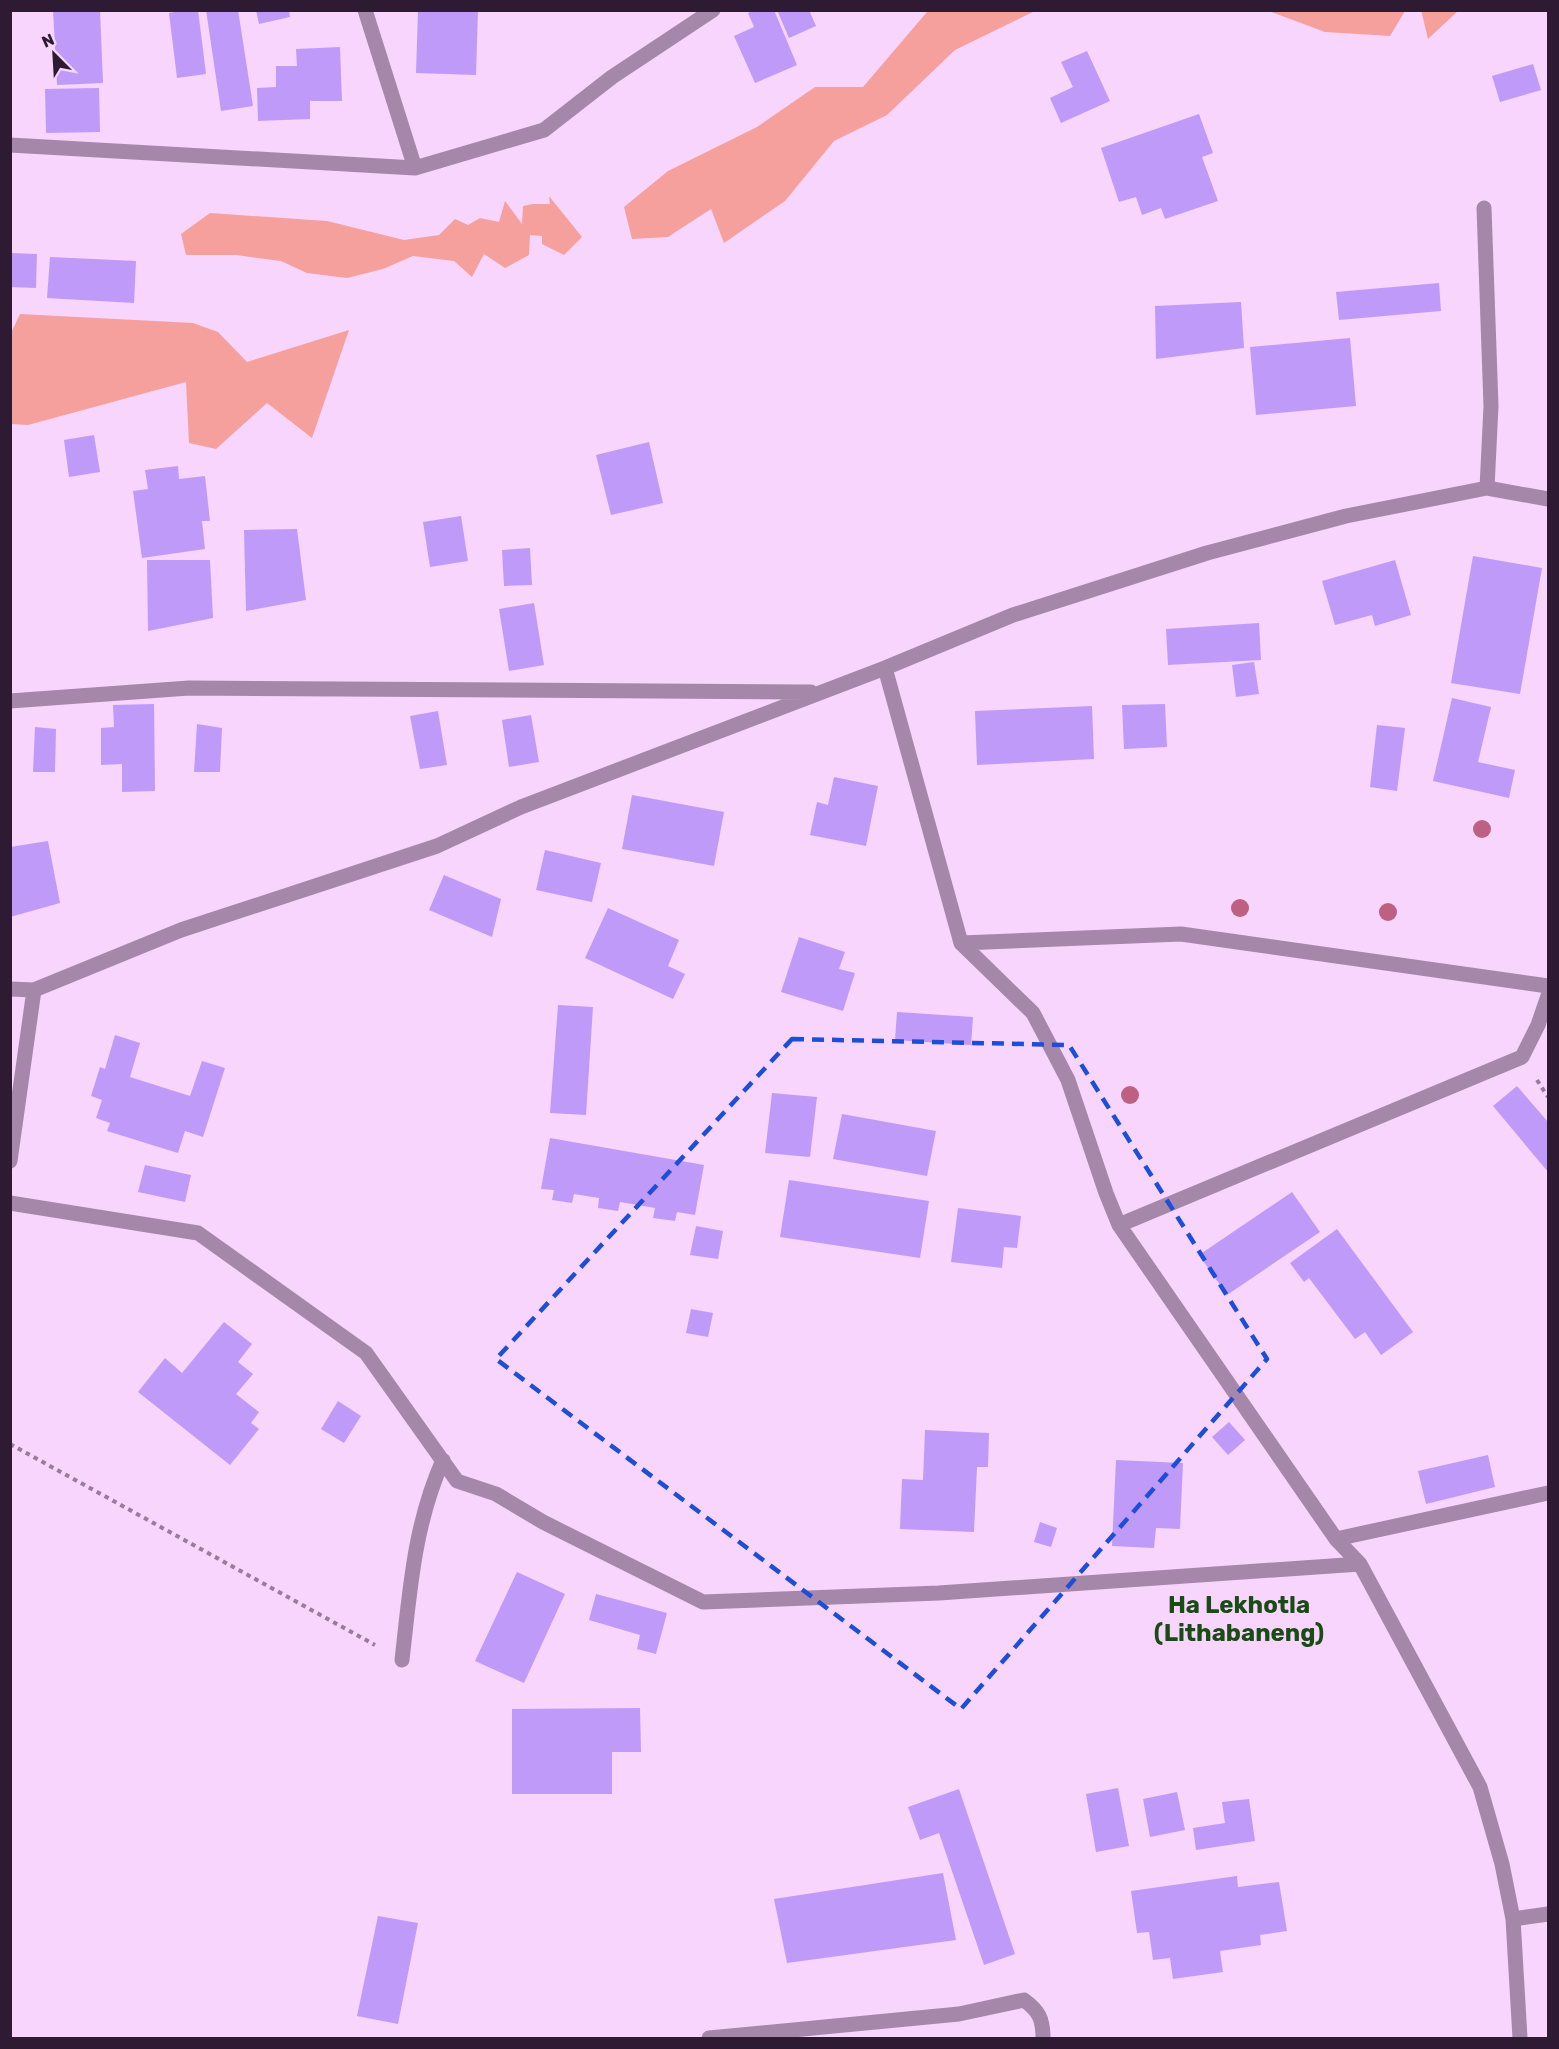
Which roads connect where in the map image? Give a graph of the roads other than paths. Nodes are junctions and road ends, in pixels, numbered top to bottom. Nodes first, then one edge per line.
1 (364, 10) edge
2 (713, 10) edge
3 (10, 145) edge
4 (415, 168) junction
5 (1484, 208) dead end
6 (1487, 488) junction
7 (1548, 499) edge
8 (885, 668) junction
9 (822, 692) junction
10 (10, 701) edge
11 (961, 943) junction
12 (1548, 986) edge
13 (10, 989) edge
14 (34, 990) junction
15 (1548, 996) edge
16 (10, 1161) edge
17 (10, 1203) edge
18 (1119, 1225) junction
19 (443, 1460) junction
20 (1548, 1493) edge
21 (1336, 1539) junction
22 (1360, 1564) junction
23 (402, 1660) road end
24 (1548, 1914) edge
25 (1513, 1919) junction
26 (710, 2038) edge
27 (1043, 2038) edge
28 (1520, 2038) edge

1 - 4 street
2 - 4 street
3 - 4 street
5 - 6 street
6 - 7 street
6 - 8 street
8 - 9 street
8 - 11 street
9 - 10 street
9 - 14 street
11 - 12 street
11 - 18 street
13 - 14 street
14 - 16 street
15 - 18 street
17 - 19 street
18 - 21 street
19 - 22 street
19 - 23 street
20 - 21 street
21 - 22 street
22 - 25 street
24 - 25 street
25 - 28 street
26 - 27 street

